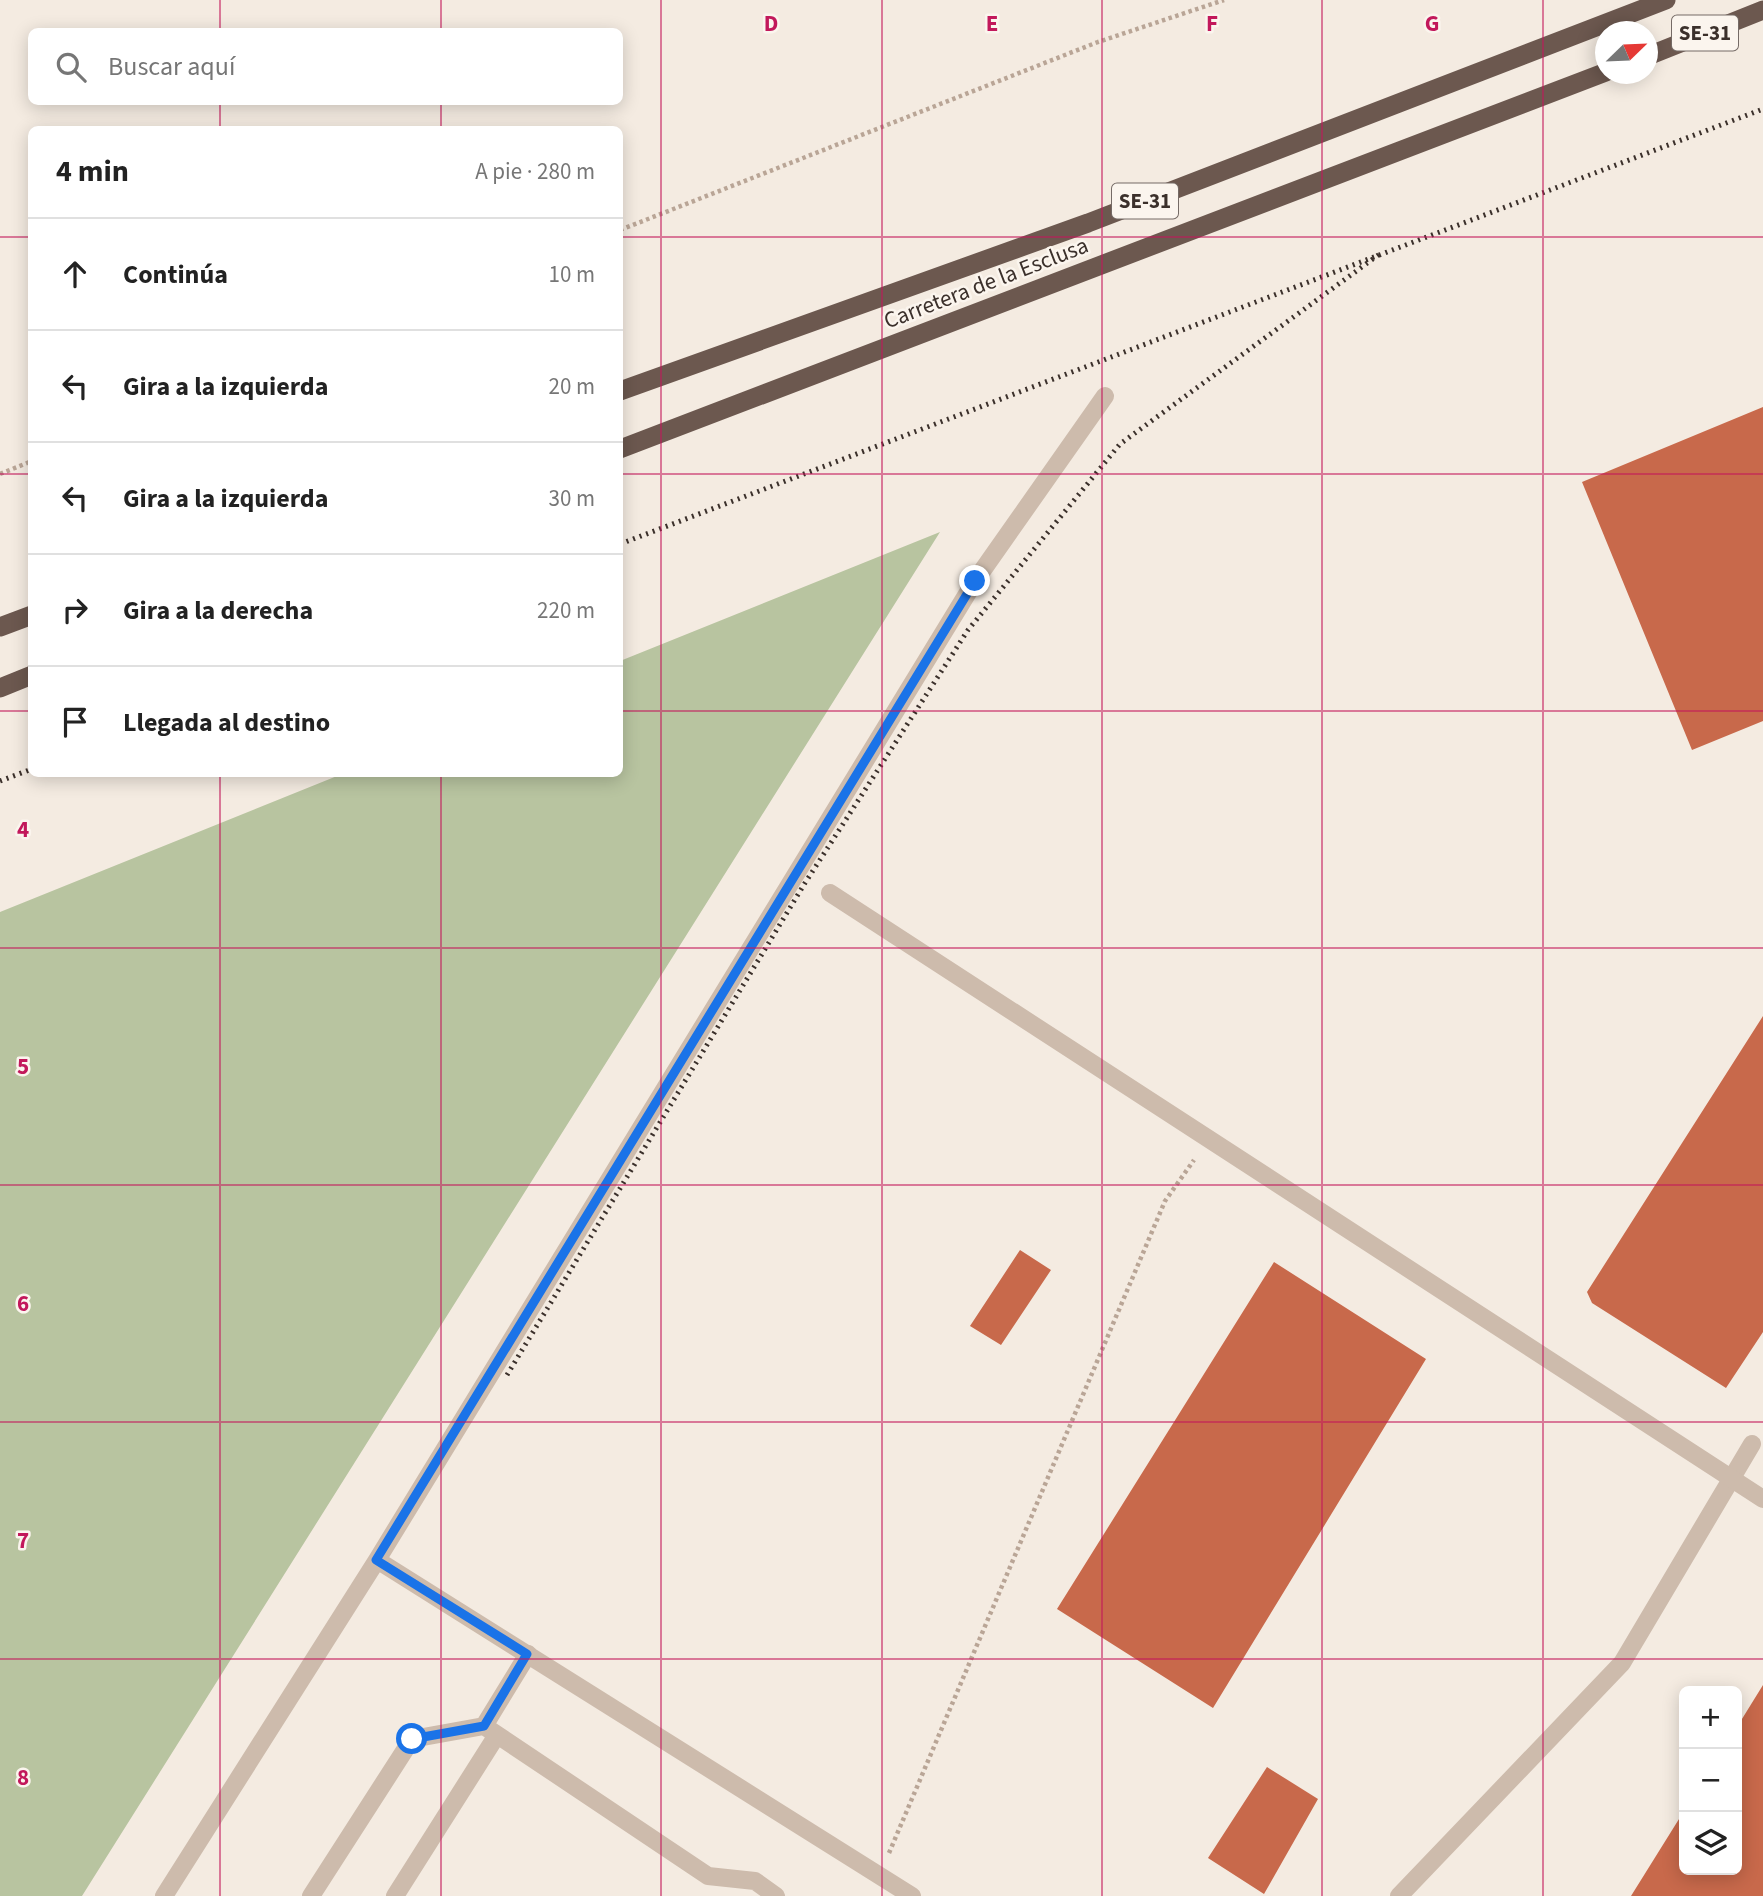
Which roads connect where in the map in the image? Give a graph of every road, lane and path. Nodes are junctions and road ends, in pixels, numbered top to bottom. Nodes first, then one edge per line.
1 (1224, 0) edge
2 (1666, 0) edge
3 (1763, 10) edge
4 (1658, 52) edge
5 (1595, 76) edge
6 (623, 229) edge
7 (623, 390) edge
8 (1105, 396) dead end
9 (623, 448) edge
10 (28, 463) edge
11 (0, 474) edge
12 (28, 616) edge
13 (0, 627) edge
14 (28, 678) edge
15 (0, 688) edge
16 (830, 892) dead end
17 (1209, 1140) junction
18 (1752, 1444) dead end
19 (1732, 1479) junction
20 (1763, 1499) edge
21 (376, 1560) junction
22 (527, 1654) junction
23 (491, 1730) junction
24 (880, 1876) junction
25 (164, 1896) edge
26 (311, 1896) edge
27 (395, 1896) edge
28 (776, 1896) edge
29 (912, 1896) edge
30 (1399, 1896) edge

1 - 6 path
2 - 7 highway, SE-31
3 - 4 highway, SE-31
5 - 9 highway, Carretera de la Esclusa / SE-31
8 - 21 street
10 - 11 path
12 - 13 highway
14 - 15 highway
16 - 17 street
17 - 19 street
17 - 24 path
18 - 19 street
19 - 20 street
19 - 30 street
21 - 22 street
21 - 25 street
22 - 23 street
22 - 24 street
23 - 26 street
23 - 27 street
23 - 28 street
24 - 29 street

